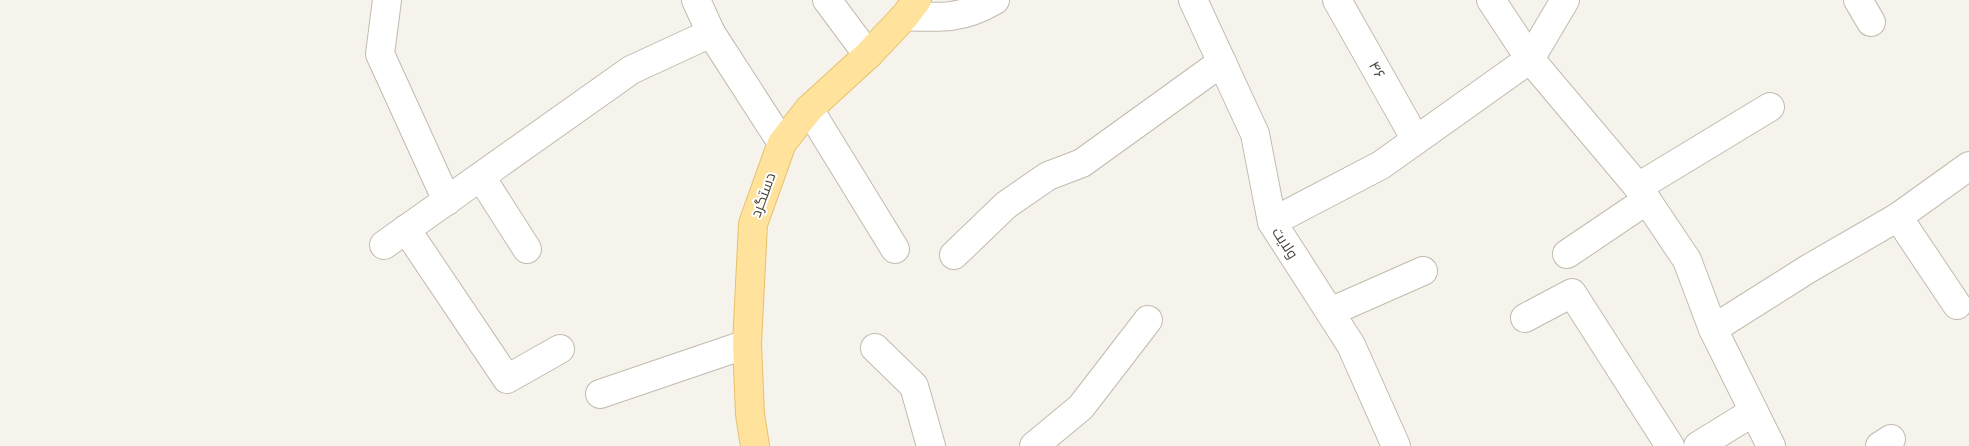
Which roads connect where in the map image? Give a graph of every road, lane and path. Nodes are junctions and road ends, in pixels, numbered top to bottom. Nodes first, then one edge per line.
1 (387, 0) edge
2 (696, 0) edge
3 (827, 0) edge
4 (996, 0) edge
5 (1193, 0) edge
6 (1337, 0) edge
7 (1491, 0) edge
8 (1565, 0) edge
9 (911, 8) edge
10 (711, 33) junction
11 (868, 56) junction
12 (1530, 59) junction
13 (1222, 62) junction
14 (1770, 107) dead end
15 (808, 109) junction
16 (1416, 140) junction
17 (782, 143) junction
18 (1969, 166) edge
19 (481, 177) junction
20 (1643, 193) junction
21 (447, 202) junction
22 (1898, 217) junction
23 (1272, 222) junction
24 (406, 229) junction
25 (384, 245) dead end
26 (527, 249) dead end
27 (895, 249) dead end
28 (1567, 254) dead end
29 (954, 255) dead end
30 (1423, 271) dead end
31 (1957, 305) dead end
32 (1330, 312) junction
33 (1524, 318) dead end
34 (1148, 320) dead end
35 (1713, 329) junction
36 (747, 344) junction
37 (875, 348) dead end
38 (560, 349) dead end
39 (600, 394) dead end
40 (1753, 412) junction
41 (755, 446) edge
42 (931, 446) edge
43 (1034, 446) edge
44 (1396, 446) edge
45 (1670, 446) edge
46 (1698, 446) edge
47 (1771, 446) edge

1 - 21 street
2 - 10 street
3 - 11 street
4 - 9 street
5 - 13 street, ولایت
6 - 16 street, ۴۶
7 - 12 street
8 - 12 street
9 - 11 main road, دستگرد
10 - 17 street
10 - 19 street
11 - 15 main road, دستگرد
12 - 16 street
12 - 20 street
13 - 23 street, ولایت
13 - 29 street
14 - 20 street
15 - 17 main road, دستگرد
15 - 27 street
16 - 23 street
17 - 36 main road, دستگرد
18 - 22 street
19 - 21 street
19 - 26 street
20 - 28 street
20 - 35 street
21 - 24 street
22 - 31 street
22 - 35 street
23 - 32 street, ولایت
24 - 25 street
24 - 38 street
30 - 32 street
32 - 44 street, ولایت
33 - 45 street
34 - 43 street
35 - 40 street
36 - 39 street
36 - 41 main road, دستگرد
37 - 42 street
40 - 46 street
40 - 47 street

